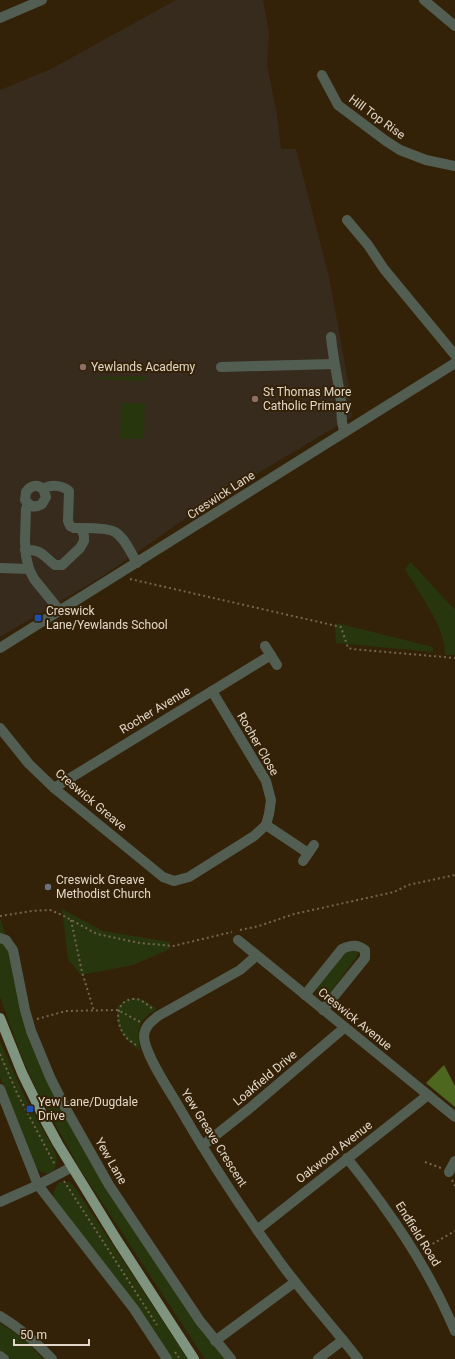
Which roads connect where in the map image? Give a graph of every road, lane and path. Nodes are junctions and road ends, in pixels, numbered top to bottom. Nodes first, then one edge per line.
1 (42, 0) edge
2 (424, 0) edge
3 (0, 18) edge
4 (455, 26) edge
5 (322, 76) dead end
6 (455, 166) edge
7 (347, 220) dead end
8 (331, 337) dead end
9 (455, 355) edge
10 (455, 362) edge
11 (334, 364) junction
12 (221, 367) dead end
13 (345, 432) junction
14 (43, 490) junction
15 (28, 503) junction
16 (81, 528) junction
17 (25, 550) junction
18 (137, 563) junction
19 (0, 568) edge
20 (29, 569) junction
21 (124, 572) junction
22 (60, 611) junction
23 (265, 646) dead end
24 (0, 648) edge
25 (271, 655) junction
26 (455, 658) edge
27 (277, 666) dead end
28 (212, 691) junction
29 (0, 728) edge
30 (54, 788) junction
31 (266, 825) junction
32 (308, 853) dead end
33 (455, 875) edge
34 (0, 916) edge
35 (71, 920) junction
36 (0, 938) edge
37 (238, 940) dead end
38 (256, 956) junction
39 (305, 995) junction
40 (118, 1010) junction
41 (323, 1010) junction
42 (94, 1011) junction
43 (158, 1016) junction
44 (0, 1018) edge
45 (28, 1021) junction
46 (147, 1026) junction
47 (344, 1028) junction
48 (148, 1051) junction
49 (0, 1089) edge
50 (428, 1094) junction
51 (39, 1109) junction
52 (455, 1117) edge
53 (13, 1123) junction
54 (202, 1146) junction
55 (348, 1158) junction
56 (455, 1161) edge
57 (72, 1167) junction
58 (449, 1172) dead end
59 (38, 1185) junction
60 (0, 1202) edge
61 (257, 1230) junction
62 (455, 1231) edge
63 (416, 1253) junction
64 (295, 1282) junction
65 (0, 1316) edge
66 (455, 1331) edge
67 (343, 1340) junction
68 (216, 1341) junction
69 (0, 1356) edge
70 (4, 1359) edge
71 (52, 1359) edge
72 (167, 1359) edge
73 (194, 1359) edge
74 (231, 1359) edge
75 (318, 1359) edge
76 (358, 1359) edge

1 - 3 street
2 - 4 street
5 - 6 street, Hill Top Rise
7 - 9 street
8 - 11 street
10 - 13 street, Creswick Lane
11 - 12 street
11 - 13 street
13 - 18 street, Creswick Lane
14 - 15 street
14 - 15 street
14 - 16 street
15 - 17 street
16 - 17 street
16 - 18 street
17 - 20 street
18 - 21 street, Creswick Lane
19 - 20 street
20 - 22 street
21 - 22 street, Creswick Lane
21 - 26 path
22 - 24 street, Creswick Lane
23 - 25 street
25 - 27 street
25 - 28 street, Rocher Avenue
28 - 30 street, Rocher Avenue
28 - 31 street, Rocher Close
29 - 30 street, Creswick Greave
30 - 31 street, Creswick Greave
31 - 32 street
33 - 35 path
34 - 35 path
35 - 42 path
36 - 45 street, Yew Lane
37 - 38 street, Creswick Avenue
38 - 39 street, Creswick Avenue
38 - 43 street
39 - 41 street, Creswick Avenue
39 - 41 street
40 - 42 path
40 - 43 path
40 - 46 path
40 - 48 path
41 - 47 street, Creswick Avenue
42 - 45 path
43 - 46 street
44 - 51 main road
45 - 68 street, Yew Lane
46 - 48 street, Yew Greave Crescent
47 - 50 street, Creswick Avenue
47 - 54 street, Loakfield Drive
48 - 54 street, Yew Greave Crescent
49 - 53 street
50 - 52 street, Creswick Avenue
50 - 55 street, Oakwood Avenue
51 - 53 path
51 - 57 main road
53 - 59 street
54 - 61 street, Yew Greave Crescent
55 - 61 street, Oakwood Avenue
55 - 63 street, Endfield Road
56 - 58 street
57 - 59 street
57 - 73 main road
59 - 60 street
59 - 72 street
61 - 64 street, Yew Greave Crescent
62 - 63 path
63 - 66 street, Endfield Road
64 - 67 street, Yew Greave Crescent
64 - 68 street
65 - 71 street
67 - 75 street
67 - 76 street, Yew Greave Crescent
68 - 74 street, Yew Lane
69 - 70 street

